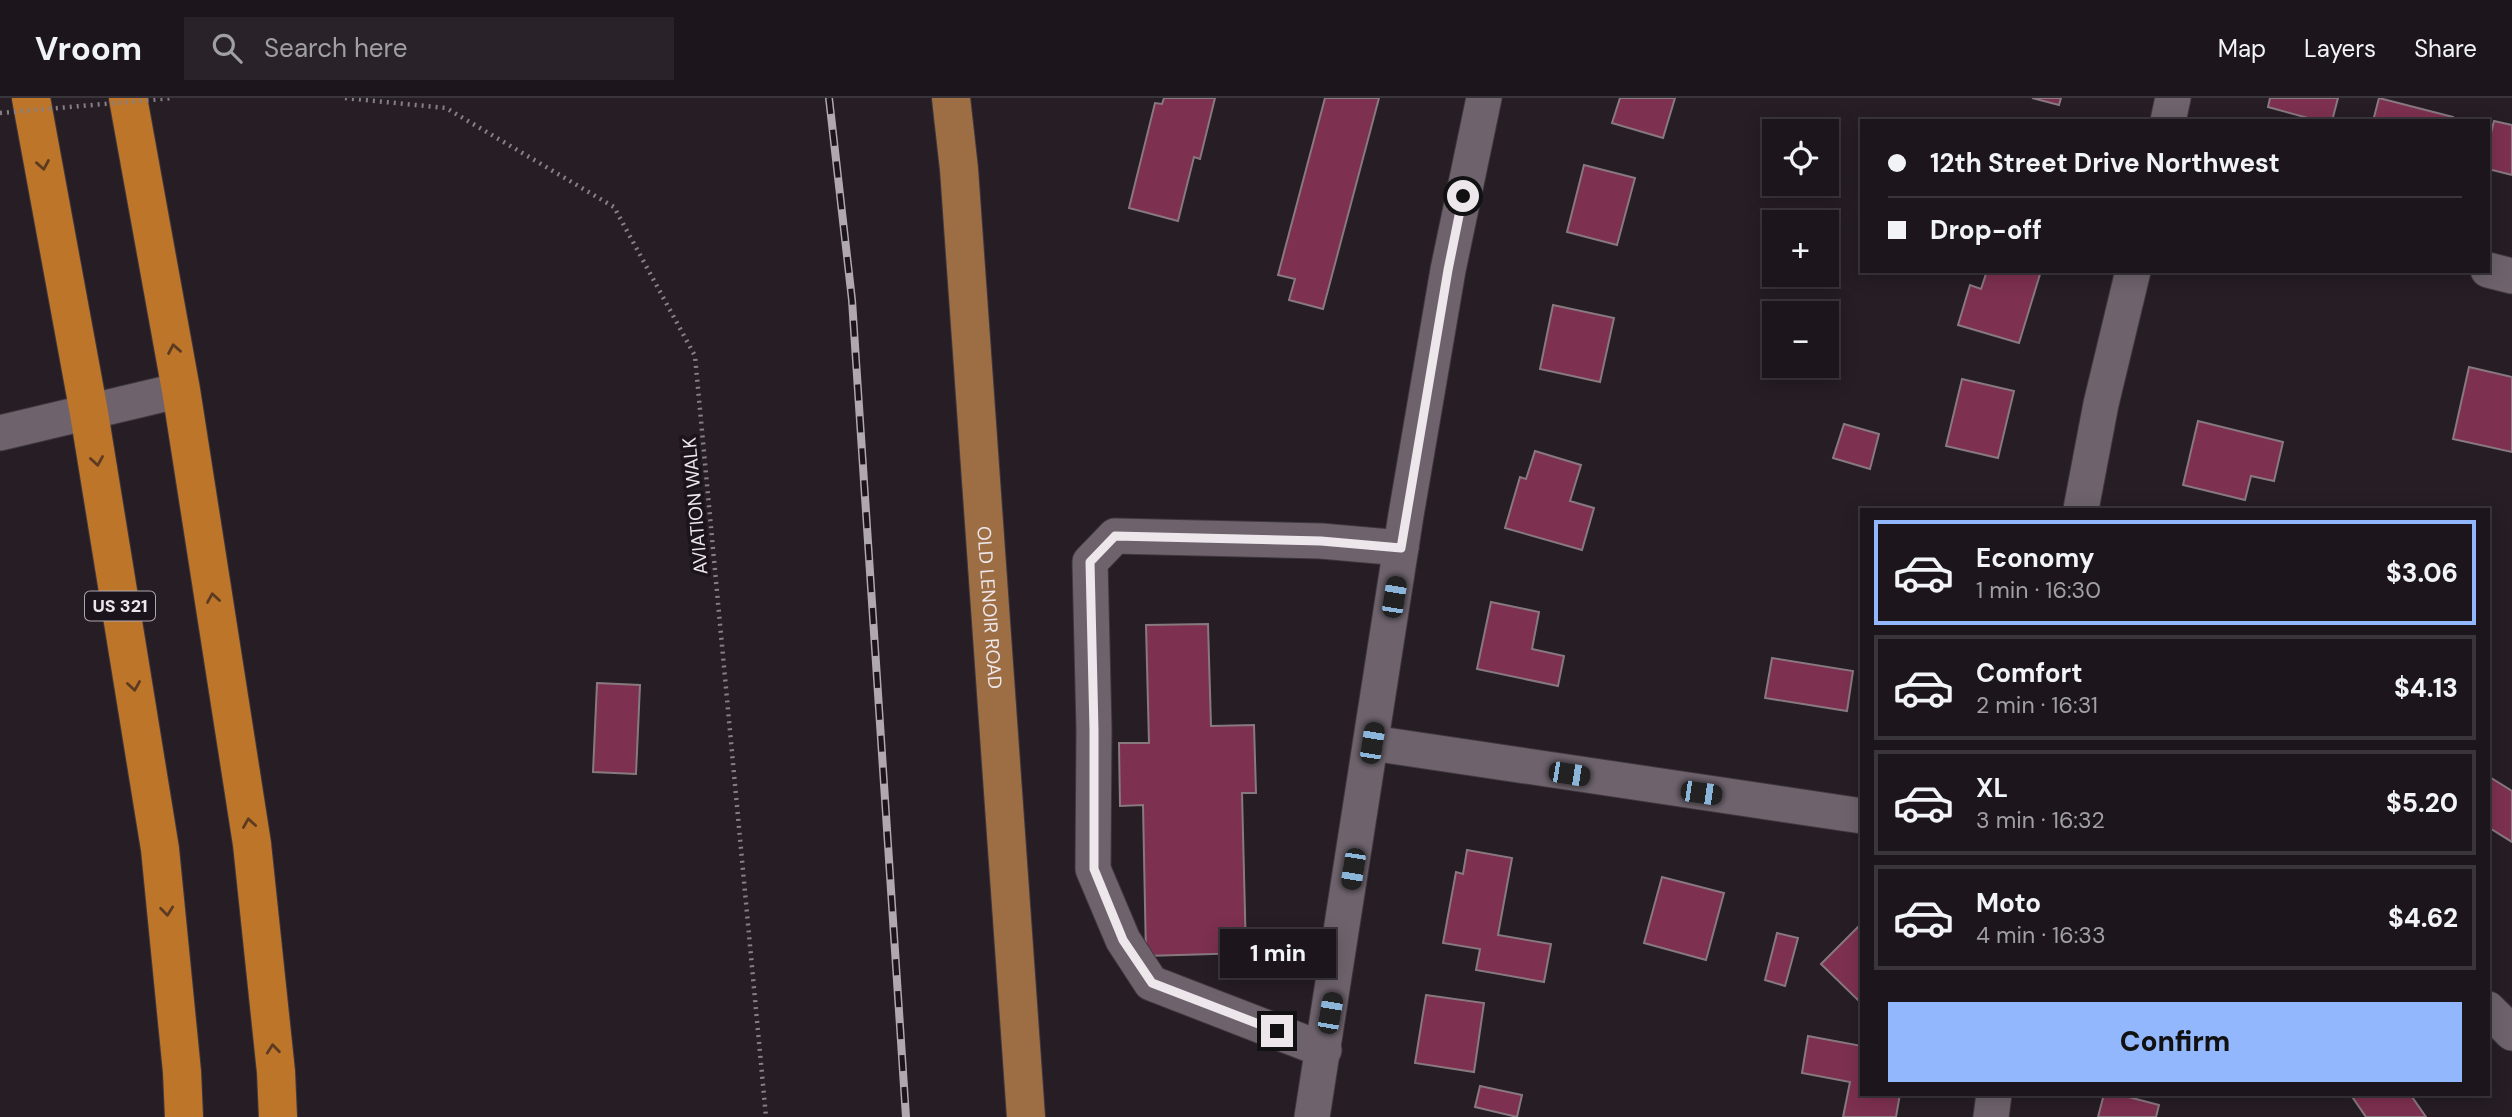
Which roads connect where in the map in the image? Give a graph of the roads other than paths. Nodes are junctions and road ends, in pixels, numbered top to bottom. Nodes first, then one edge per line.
1 (31, 98) edge
2 (128, 98) edge
3 (951, 98) edge
4 (1484, 98) edge
5 (2173, 98) edge
6 (2168, 119) edge
7 (2490, 270) edge
8 (2133, 273) edge
9 (2512, 276) edge
10 (181, 390) junction
11 (89, 413) junction
12 (0, 433) edge
13 (2081, 508) edge
14 (1401, 548) junction
15 (1372, 743) junction
16 (1860, 817) edge
17 (2490, 1011) edge
18 (2512, 1033) edge
19 (1324, 1050) junction
20 (1994, 1096) edge
21 (184, 1117) edge
22 (278, 1117) edge
23 (1026, 1117) edge
24 (1312, 1117) edge
25 (1991, 1117) edge

1 -> 11 highway, US 321
10 -> 2 highway
3 - 23 main road, OLD LENOIR ROAD
4 - 14 street
5 - 6 street
7 - 9 street
8 - 13 street
10 - 11 street
22 -> 10 highway
11 - 12 street
11 -> 21 highway, US 321
14 - 15 street
14 - 19 street
15 - 16 street
15 - 19 street
17 - 18 street
19 - 24 street
20 - 25 street

